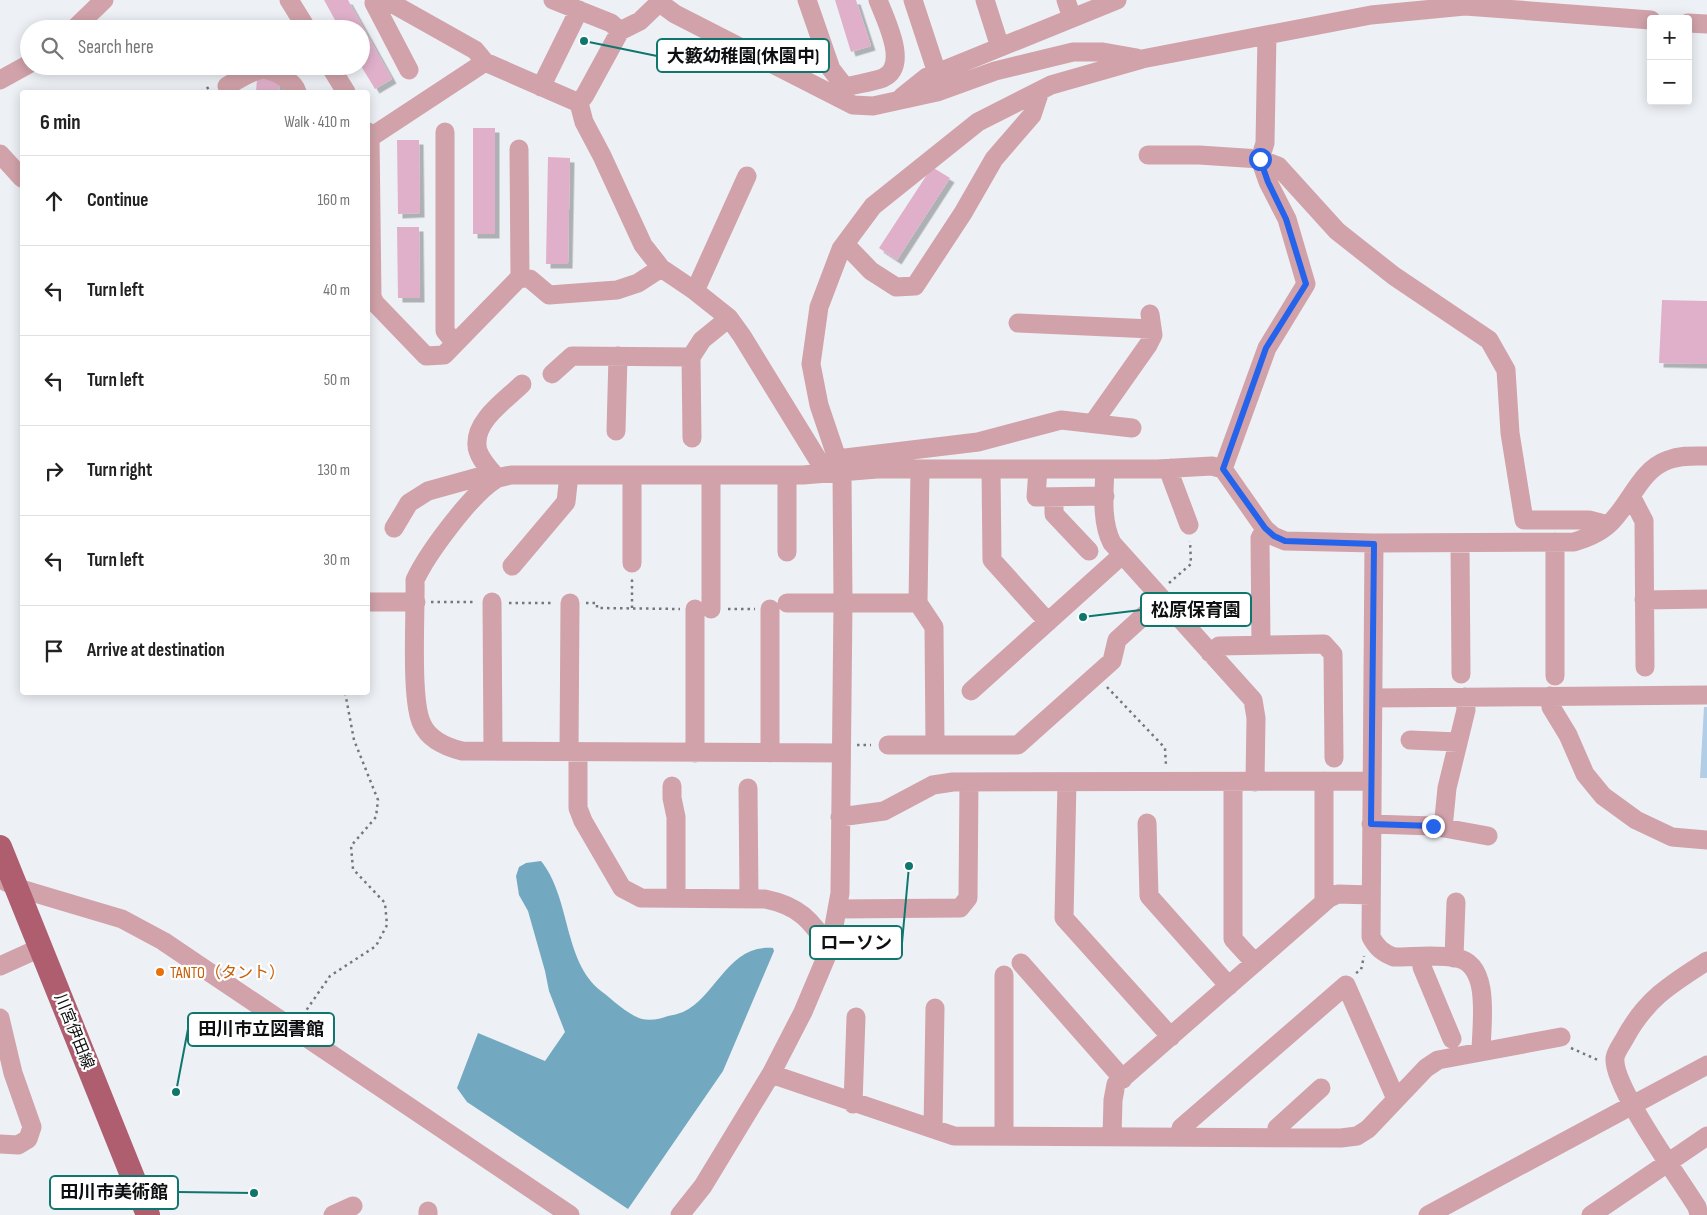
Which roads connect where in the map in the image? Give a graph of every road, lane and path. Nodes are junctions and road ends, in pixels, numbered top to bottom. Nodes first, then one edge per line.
1 (104, 0) edge
2 (289, 0) edge
3 (384, 0) edge
4 (553, 0) edge
5 (807, 0) edge
6 (878, 0) edge
7 (913, 0) edge
8 (985, 0) edge
9 (1066, 0) edge
10 (1117, 0) edge
11 (661, 1) edge
12 (579, 10) junction
13 (1072, 18) junction
14 (83, 20) edge
15 (301, 20) edge
16 (1647, 20) edge
17 (1692, 23) edge
18 (1707, 24) edge
19 (620, 31) junction
20 (1267, 35) junction
21 (1000, 47) junction
22 (1142, 59) junction
23 (485, 62) junction
24 (20, 69) edge
25 (409, 70) dead end
26 (937, 73) junction
27 (247, 75) edge
28 (281, 75) edge
29 (336, 75) edge
30 (0, 80) edge
31 (228, 86) dead end
32 (541, 87) junction
33 (296, 90) edge
34 (345, 90) edge
35 (1040, 91) junction
36 (842, 93) junction
37 (899, 99) junction
38 (579, 103) junction
39 (445, 132) dead end
40 (370, 135) edge
41 (519, 149) dead end
42 (0, 154) edge
43 (1148, 155) dead end
44 (1260, 159) junction
45 (20, 176) edge
46 (747, 176) dead end
47 (370, 216) edge
48 (845, 244) junction
49 (661, 268) junction
50 (520, 277) junction
51 (695, 291) junction
52 (729, 318) junction
53 (1018, 323) dead end
54 (455, 343) junction
55 (618, 356) junction
56 (691, 357) junction
57 (552, 374) dead end
58 (522, 384) dead end
59 (1093, 423) junction
60 (1132, 428) dead end
61 (616, 431) dead end
62 (692, 438) dead end
63 (1707, 456) edge
64 (840, 466) junction
65 (1171, 468) junction
66 (920, 469) junction
67 (991, 469) junction
68 (1038, 469) junction
69 (1105, 469) junction
70 (1223, 469) junction
71 (569, 475) junction
72 (632, 475) junction
73 (711, 475) junction
74 (787, 475) junction
75 (495, 476) junction
76 (1054, 496) junction
77 (1105, 496) junction
78 (1631, 496) junction
79 (1189, 524) joint
80 (1608, 525) junction
81 (394, 528) dead end
82 (1265, 528) junction
83 (1555, 542) junction
84 (1460, 543) junction
85 (1374, 544) junction
86 (1089, 551) dead end
87 (787, 552) dead end
88 (1122, 555) junction
89 (632, 563) joint
90 (512, 566) dead end
91 (1159, 596) junction
92 (1707, 599) edge
93 (1644, 600) junction
94 (370, 602) edge
95 (416, 602) junction
96 (492, 602) junction
97 (844, 602) junction
98 (570, 603) junction
99 (918, 603) junction
100 (779, 606) junction
101 (632, 608) junction
102 (703, 609) junction
103 (1048, 622) junction
104 (1261, 645) junction
105 (1210, 653) junction
106 (1645, 667) dead end
107 (1461, 674) dead end
108 (1097, 675) junction
109 (1555, 676) dead end
110 (971, 691) dead end
111 (1707, 694) edge
112 (346, 695) edge
113 (1550, 696) junction
114 (1465, 697) junction
115 (1373, 698) junction
116 (1410, 740) dead end
117 (1458, 742) junction
118 (888, 745) joint
119 (935, 745) junction
120 (1165, 748) dead end
121 (841, 749) junction
122 (493, 751) junction
123 (573, 752) junction
124 (695, 752) junction
125 (770, 753) junction
126 (1334, 758) dead end
127 (1324, 781) junction
128 (1371, 781) junction
129 (969, 782) junction
130 (1067, 782) junction
131 (1233, 782) junction
132 (1255, 782) junction
133 (672, 786) dead end
134 (748, 788) dead end
135 (840, 817) junction
136 (1148, 823) dead end
137 (1371, 824) junction
138 (1442, 828) junction
139 (1488, 836) dead end
140 (1707, 840) edge
141 (0, 847) edge
142 (9, 884) edge
143 (1370, 895) junction
144 (676, 898) junction
145 (749, 898) junction
146 (1324, 902) junction
147 (1456, 902) dead end
148 (837, 908) junction
149 (1374, 943) junction
150 (42, 947) junction
151 (830, 948) junction
152 (1422, 957) junction
153 (1454, 958) junction
154 (1707, 961) edge
155 (1021, 963) dead end
156 (1255, 963) junction
157 (0, 966) edge
158 (1004, 975) dead end
159 (1346, 984) junction
160 (1229, 986) junction
161 (936, 1008) dead end
162 (0, 1018) edge
163 (856, 1018) dead end
164 (293, 1029) junction
165 (1170, 1037) junction
166 (1452, 1039) dead end
167 (1564, 1042) joint
168 (1481, 1052) junction
169 (1707, 1065) edge
170 (1615, 1068) junction
171 (771, 1074) junction
172 (1123, 1079) junction
173 (1321, 1088) dead end
174 (1396, 1099) junction
175 (853, 1104) junction
176 (1631, 1104) junction
177 (932, 1129) junction
178 (1004, 1136) junction
179 (1707, 1136) edge
180 (1112, 1137) junction
181 (1180, 1137) junction
182 (1277, 1138) junction
183 (0, 1144) edge
184 (1669, 1162) junction
185 (353, 1206) dead end
186 (557, 1212) edge
187 (148, 1215) edge
188 (333, 1215) edge
189 (680, 1215) edge
190 (1428, 1215) edge
191 (1591, 1215) edge
192 (1699, 1215) edge

1 - 14 street
2 - 15 street
3 - 23 street
3 - 25 street
4 - 12 street
5 - 36 street
6 - 36 street
7 - 26 street
8 - 21 street
9 - 13 street
10 - 13 street
11 - 19 street
11 - 36 street
12 - 19 street
12 - 32 street
13 - 21 street
16 - 20 street
17 - 18 street
19 - 38 street
20 - 22 street
20 - 44 street
21 - 26 street
22 - 35 street
22 - 37 street
23 - 32 street
23 - 40 street
24 - 30 street
26 - 37 street
27 - 31 street
28 - 33 street
29 - 34 street
32 - 38 street
35 - 48 street
35 - 48 street
36 - 37 street
38 - 49 street
39 - 54 street
41 - 50 street
42 - 45 street
43 - 44 street
44 - 70 street
44 - 80 street
46 - 51 street
47 - 54 street
48 - 64 street
49 - 50 street
49 - 51 street
50 - 54 street
51 - 52 street
52 - 56 street
52 - 64 street
53 - 59 street
55 - 56 street
55 - 57 street
55 - 61 street
56 - 62 street
58 - 75 street
59 - 60 street
59 - 64 street
63 - 78 street
64 - 66 street
64 - 74 street
64 - 97 street
65 - 69 street
65 - 70 street
65 - 79 street
66 - 67 street
66 - 99 street
67 - 68 street
67 - 103 street
68 - 69 street
68 - 76 street
69 - 77 street
70 - 82 street
71 - 72 street
71 - 75 street
71 - 90 street
72 - 73 street
72 - 89 street
73 - 74 street
73 - 102 street
74 - 87 street
75 - 81 street
75 - 95 street
76 - 77 street
76 - 86 street
77 - 88 street
78 - 80 street
78 - 93 street
79 - 91 path
80 - 83 street
82 - 85 street
82 - 104 street
83 - 84 street
83 - 109 street
84 - 85 street
84 - 107 street
85 - 115 street
88 - 91 street
88 - 103 street
89 - 101 path
91 - 105 street
91 - 108 street
92 - 93 street
93 - 106 street
94 - 95 street
95 - 96 path
95 - 122 street
96 - 98 path
96 - 122 street
97 - 99 street
97 - 100 street
97 - 121 street
98 - 101 path
98 - 123 street
99 - 119 street
100 - 102 path
100 - 125 street
101 - 102 path
102 - 124 street
103 - 110 street
104 - 105 street
104 - 126 street
105 - 132 street
108 - 119 street
108 - 120 path
111 - 113 street
112 - 164 path
113 - 114 street
113 - 140 street
114 - 115 street
114 - 117 street
115 - 128 street
116 - 117 street
117 - 138 street
118 - 119 street
118 - 121 path
121 - 125 street
121 - 135 street
122 - 123 street
123 - 124 street
123 - 144 street
124 - 125 street
127 - 128 street
127 - 132 street
127 - 146 street
128 - 137 street
129 - 130 street
129 - 135 street
129 - 148 street
130 - 131 street
130 - 165 street
131 - 132 street
131 - 156 street
133 - 144 street
134 - 145 street
135 - 148 street
136 - 160 street
137 - 138 street
137 - 143 street
138 - 139 street
141 - 142 main road, 川宮伊田線
142 - 150 main road, 川宮伊田線
142 - 164 street
143 - 146 street
143 - 149 street
144 - 145 street
145 - 151 street
146 - 156 street
147 - 153 street
148 - 151 street
149 - 152 street
149 - 159 path
150 - 157 street
150 - 187 main road, 川宮伊田線
151 - 171 street
152 - 153 street
152 - 166 street
153 - 168 street
154 - 170 street
155 - 172 street
156 - 160 street
158 - 178 street
159 - 174 street
159 - 181 street
160 - 165 street
161 - 177 street
162 - 183 street
163 - 175 street
164 - 186 street
165 - 172 street
167 - 168 street
167 - 170 path
168 - 174 street
169 - 176 street
170 - 176 street
171 - 175 street
171 - 189 street
172 - 180 street
173 - 182 street
174 - 182 street
175 - 177 street
176 - 184 street
176 - 190 street
177 - 178 street
178 - 180 street
179 - 184 street
180 - 181 street
181 - 182 street
184 - 191 street
184 - 192 street
185 - 188 street

